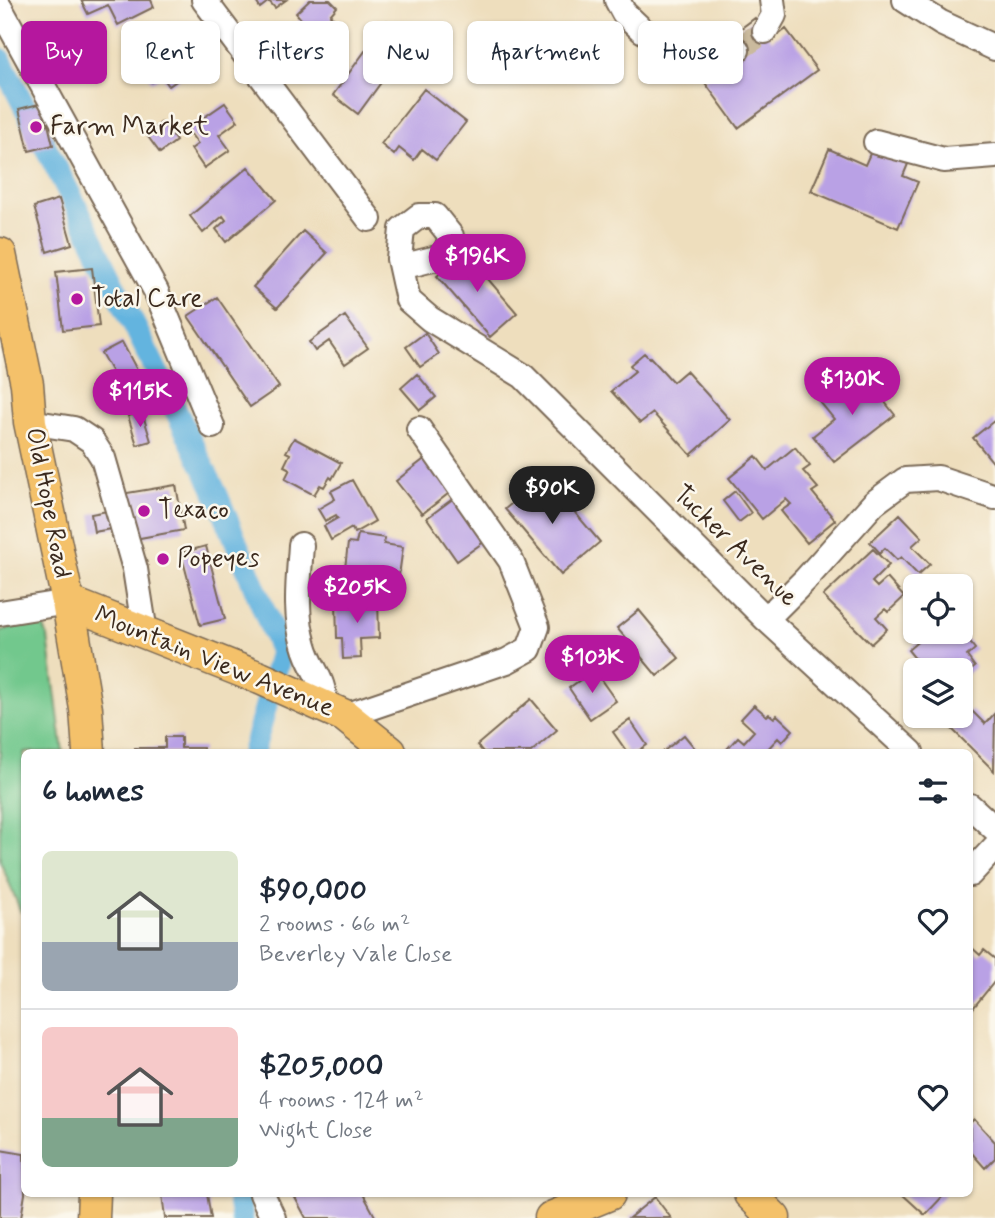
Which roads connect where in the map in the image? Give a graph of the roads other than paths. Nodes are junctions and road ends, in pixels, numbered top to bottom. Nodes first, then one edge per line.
1 (204, 0) edge
2 (617, 0) edge
3 (772, 0) edge
4 (905, 0) edge
5 (0, 8) edge
6 (638, 26) edge
7 (765, 31) tunnel mouth
8 (995, 48) edge
9 (876, 142) dead end
10 (995, 156) edge
11 (369, 219) dead end
12 (0, 254) edge
13 (399, 259) dead end
14 (7, 317) edge
15 (30, 422) junction
16 (212, 426) dead end
17 (419, 429) dead end
18 (995, 497) edge
19 (301, 545) dead end
20 (68, 602) junction
21 (0, 613) edge
22 (765, 619) junction
23 (145, 633) junction
24 (322, 706) junction
25 (89, 749) edge
26 (386, 749) edge
27 (908, 749) edge
28 (973, 809) edge
29 (995, 829) edge
30 (995, 847) edge
31 (973, 871) edge
32 (94, 1197) edge
33 (263, 1197) edge
34 (602, 1197) edge
35 (753, 1197) edge
36 (93, 1218) edge
37 (273, 1218) edge
38 (551, 1218) edge
39 (774, 1218) edge

1 - 11 street
2 - 6 street
3 - 7 street
4 - 8 street
5 - 16 street
9 - 10 street
12 - 14 main road, Old Hope Road
13 - 22 street, Tucker Avenue
14 - 15 main road, Old Hope Road
15 - 20 main road, Old Hope Road
15 - 23 street
17 - 24 street
18 - 22 street
19 - 24 street
20 - 21 street
20 - 23 main road, Mountain View Avenue
20 - 25 main road, Old Hope Road
22 - 27 street, Tucker Avenue
23 - 24 main road, Mountain View Avenue
24 - 26 main road, Mountain View Avenue
28 - 29 street
30 - 31 street
32 - 36 main road
33 - 37 street
34 - 38 main road
35 - 39 main road

